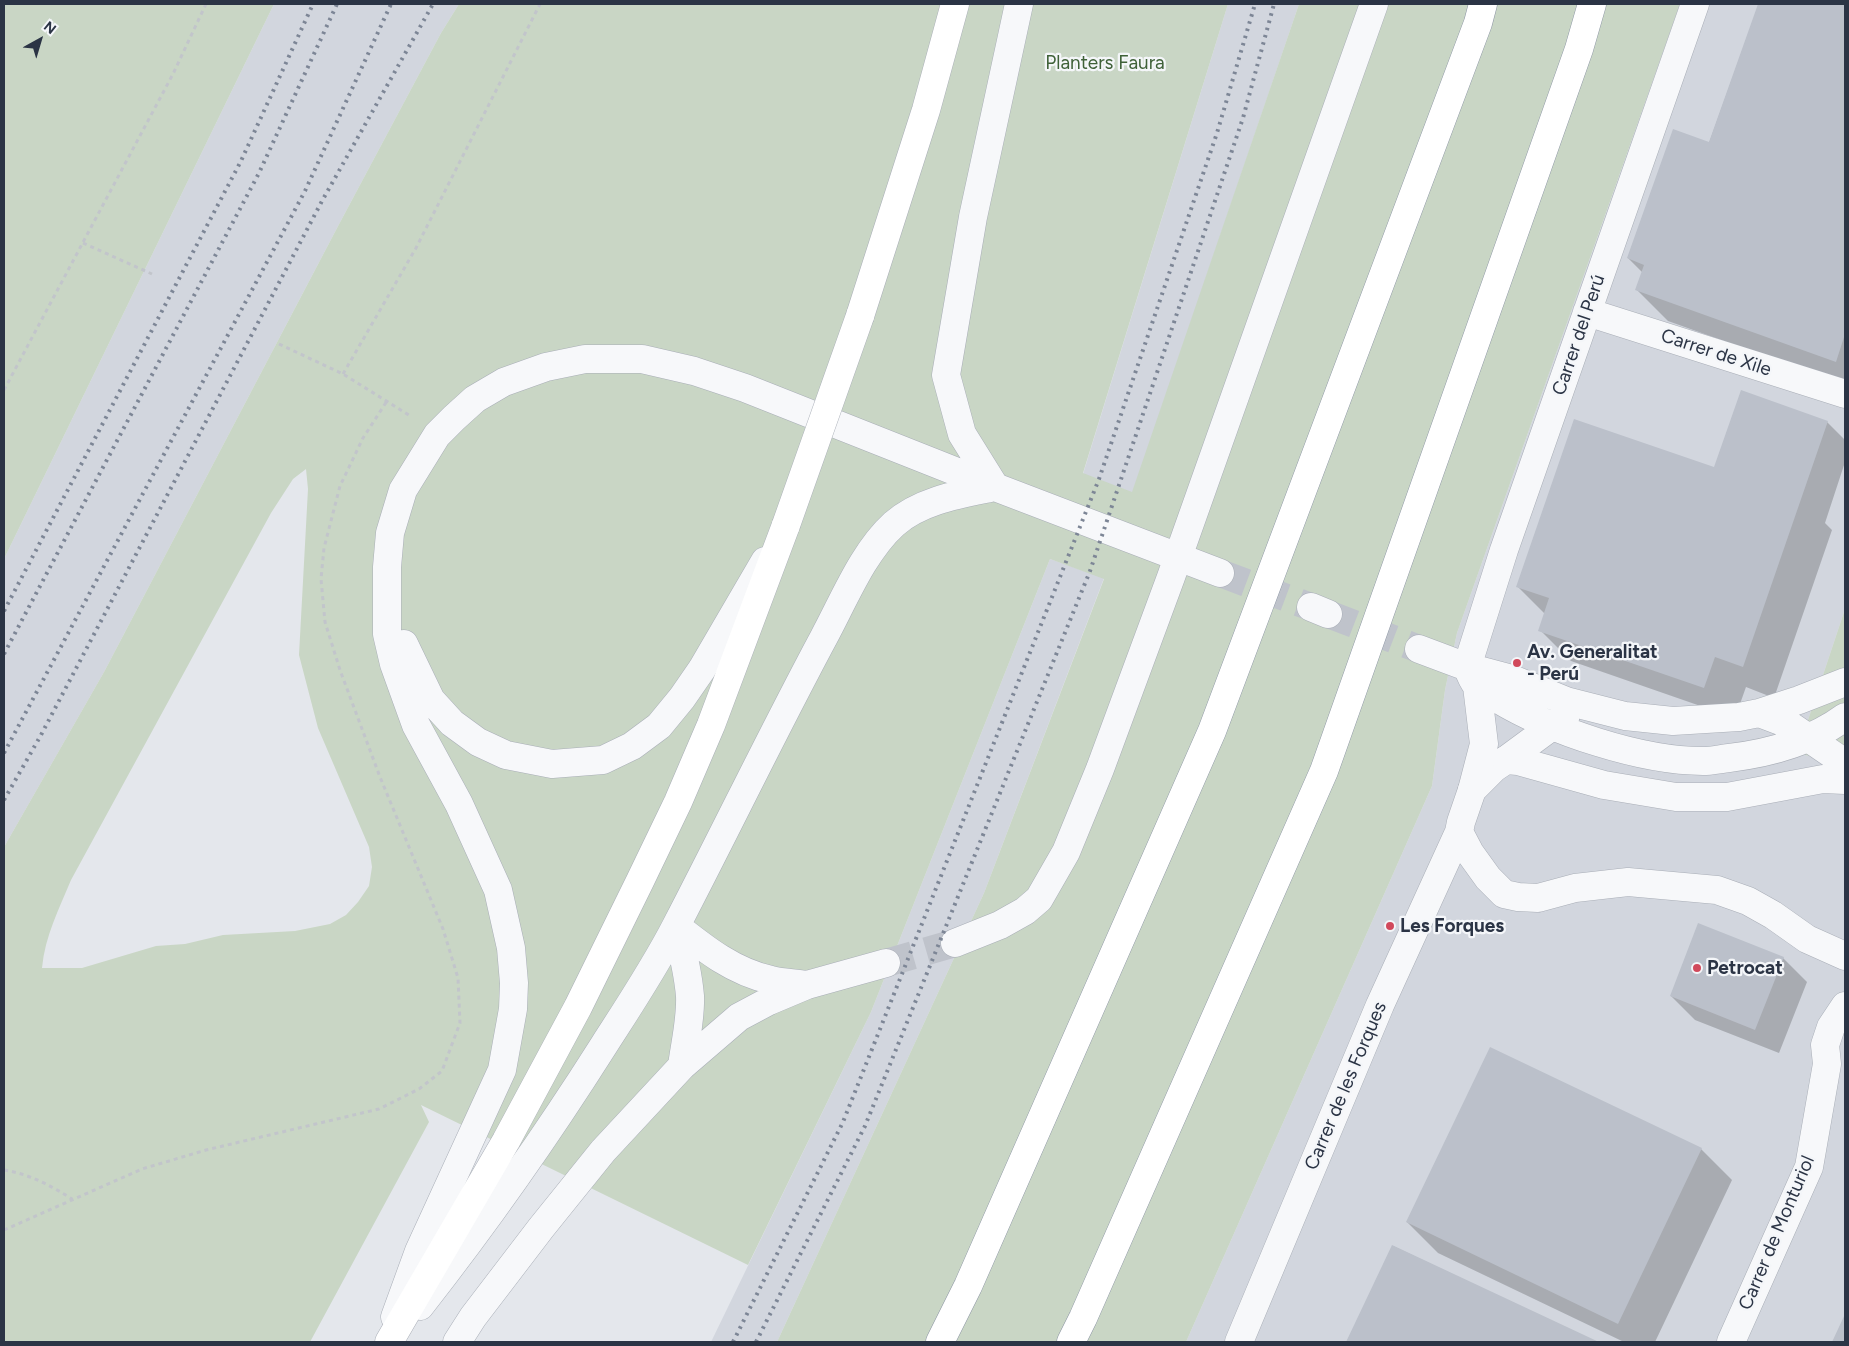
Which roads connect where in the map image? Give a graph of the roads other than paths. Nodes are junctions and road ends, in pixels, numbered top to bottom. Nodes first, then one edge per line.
1 (955, 4) edge
2 (1019, 4) edge
3 (1374, 4) edge
4 (1483, 4) edge
5 (1592, 4) edge
6 (1695, 4) edge
7 (1587, 312) junction
8 (1845, 394) edge
9 (995, 487) junction
10 (786, 525) junction
11 (1178, 556) junction
12 (1220, 573) tunnel mouth
13 (386, 598) junction
14 (1420, 649) tunnel mouth
15 (1472, 677) junction
16 (1845, 682) edge
17 (1758, 713) junction
18 (1845, 717) edge
19 (1673, 721) junction
20 (1552, 726) junction
21 (1809, 738) junction
22 (1506, 760) junction
23 (1845, 763) edge
24 (1845, 780) edge
25 (1472, 790) junction
26 (1459, 832) junction
27 (676, 926) junction
28 (955, 943) tunnel mouth
29 (1845, 956) edge
30 (886, 963) tunnel mouth
31 (807, 985) junction
32 (1845, 1006) edge
33 (1836, 1055) edge
34 (682, 1066) junction
35 (389, 1342) edge
36 (457, 1342) edge
37 (940, 1342) edge
38 (1071, 1342) edge
39 (1239, 1342) edge
40 (1731, 1342) edge

1 - 10 main road, bridge
2 - 9 street
3 - 11 street
4 - 37 main road
5 - 38 main road
6 - 7 street, Carrer del Perú
7 - 8 street, Carrer de Xile
7 - 15 street, Carrer del Perú
9 - 11 street
9 - 13 street
9 - 27 street
10 - 13 street
10 - 35 main road
11 - 12 street
11 - 28 street
13 - 35 street
14 - 15 street
15 - 19 street
15 - 20 street
15 - 25 street
16 - 17 street
17 - 19 street
17 - 21 street
18 - 21 street
19 - 20 street, Carrer de les Forques
20 - 21 street
20 - 22 street, Carrer de les Forques
21 - 23 street
22 - 24 street
22 - 25 street, Carrer de les Forques
25 - 26 street, Carrer de les Forques
26 - 29 street
26 - 39 street, Carrer de les Forques
27 - 31 street
27 - 34 street
27 - 35 street
30 - 31 street
31 - 34 street
32 - 33 street, Carrer de Monturiol
33 - 40 street, Carrer de Monturiol
34 - 36 street

